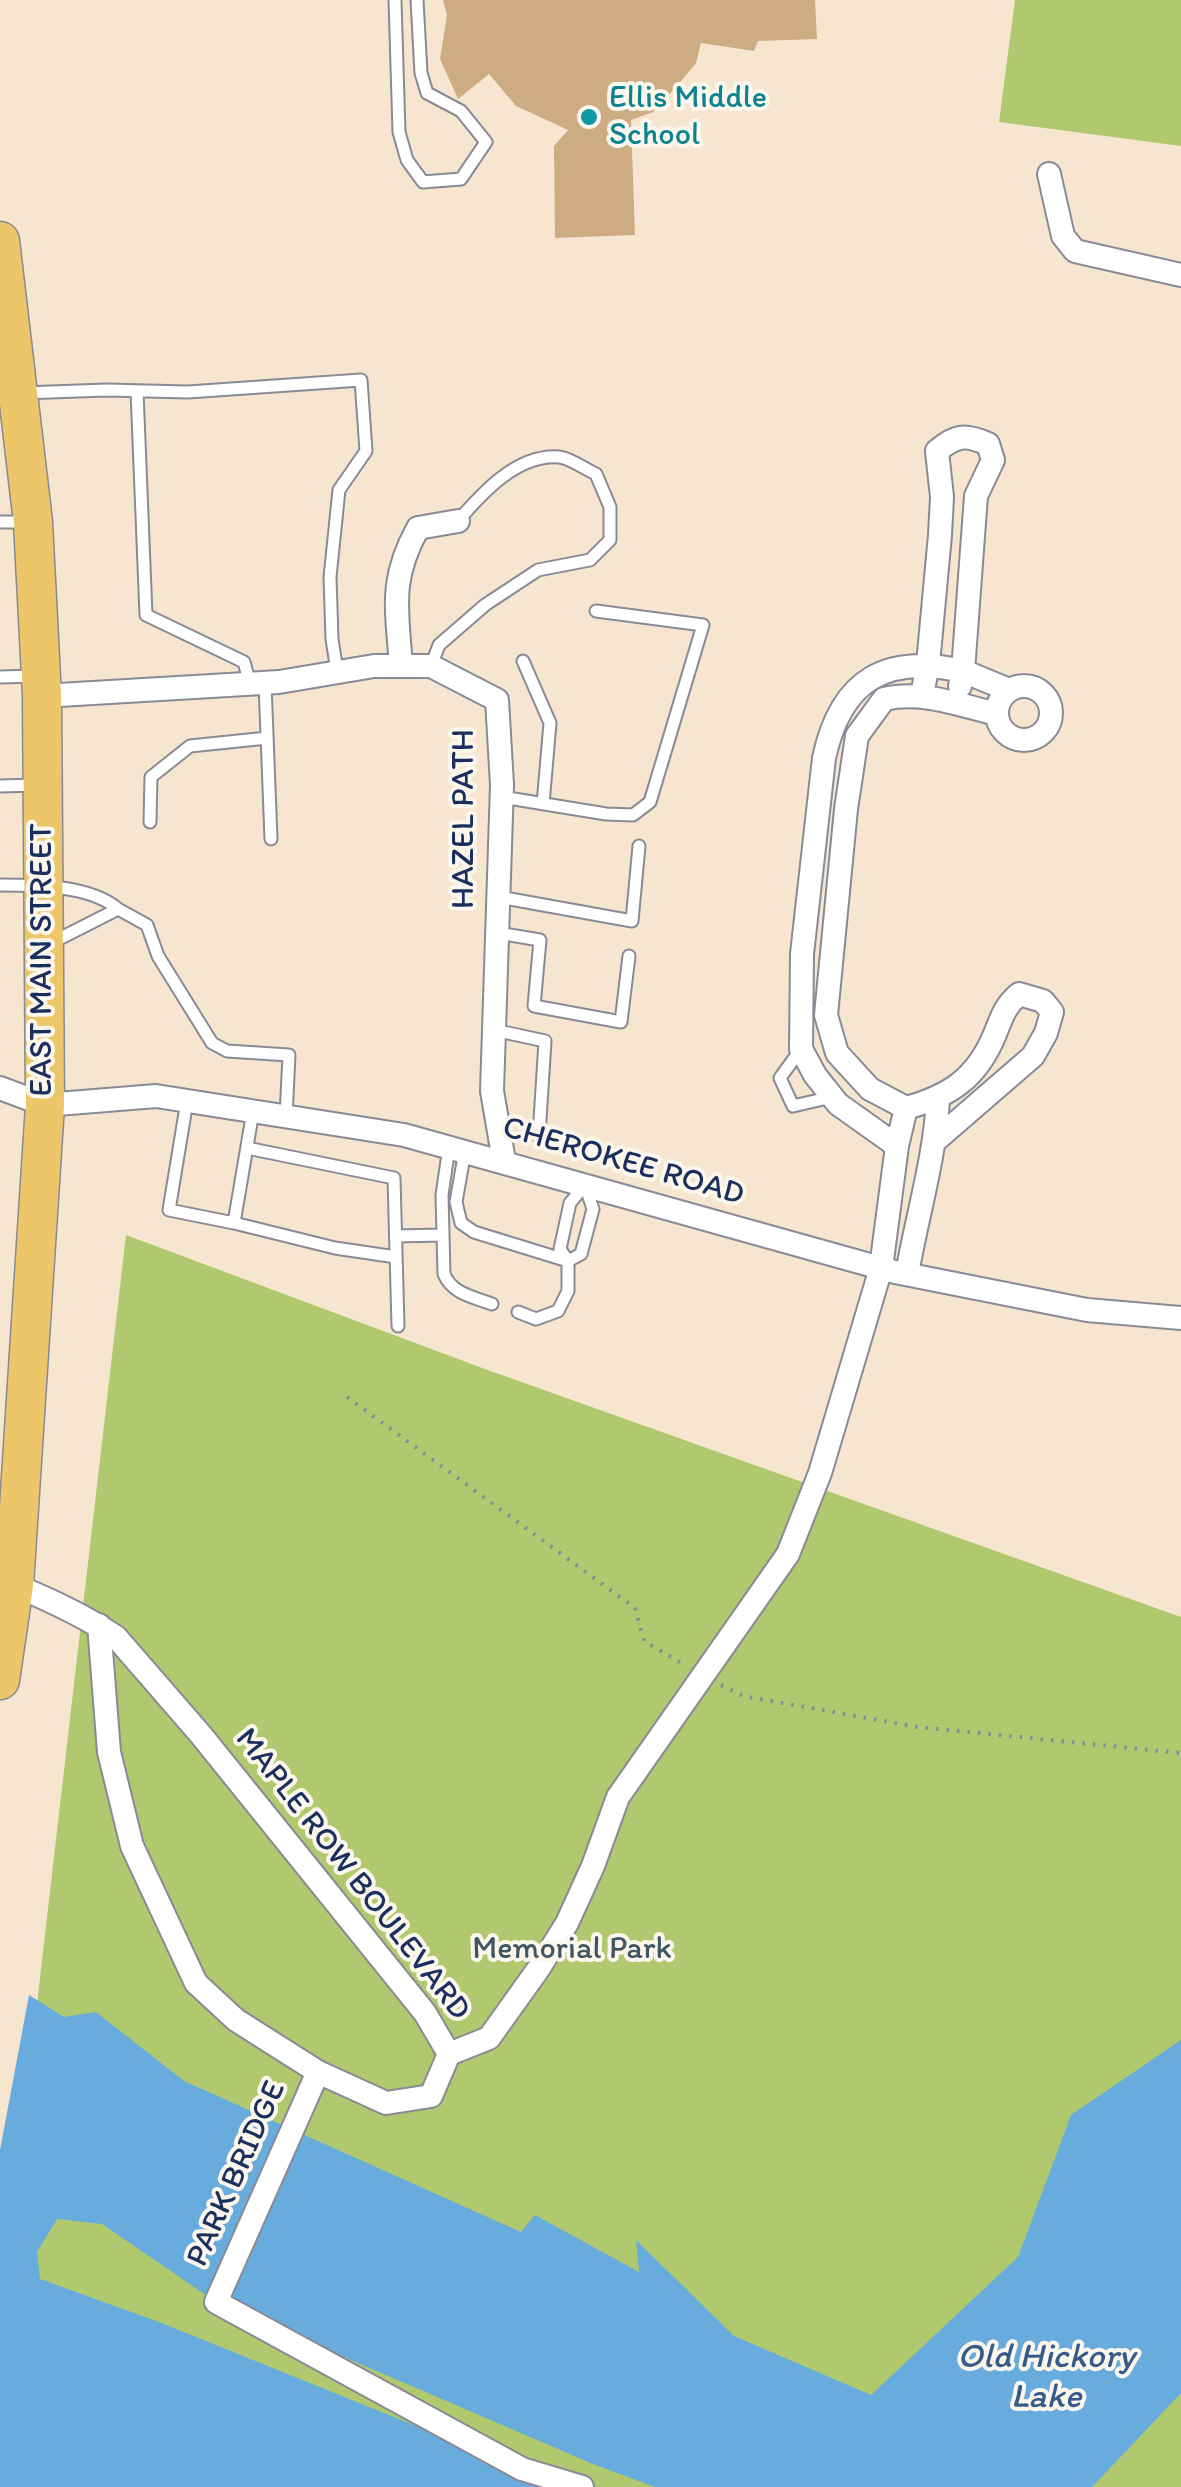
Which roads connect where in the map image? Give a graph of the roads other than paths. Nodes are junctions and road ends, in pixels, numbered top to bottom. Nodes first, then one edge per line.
1 (395, 0) edge
2 (417, 0) edge
3 (1049, 174) dead end
4 (0, 241) edge
5 (1181, 275) edge
6 (3, 292) edge
7 (11, 381) edge
8 (137, 390) junction
9 (458, 521) joint
10 (16, 522) edge
11 (596, 612) dead end
12 (523, 661) dead end
13 (928, 664) junction
14 (401, 666) junction
15 (430, 666) junction
16 (963, 671) junction
17 (337, 672) junction
18 (0, 676) edge
19 (257, 683) junction
20 (41, 686) junction
21 (1010, 690) junction
22 (922, 696) junction
23 (957, 704) junction
24 (997, 714) junction
25 (268, 738) junction
26 (42, 785) junction
27 (0, 786) edge
28 (502, 797) junction
29 (543, 804) junction
30 (818, 808) junction
31 (846, 810) junction
32 (150, 822) dead end
33 (272, 839) dead end
34 (639, 846) dead end
35 (0, 885) edge
36 (43, 887) junction
37 (499, 897) junction
38 (118, 909) junction
39 (498, 933) junction
40 (804, 938) junction
41 (832, 938) junction
42 (44, 947) junction
43 (629, 956) dead end
44 (830, 1029) junction
45 (494, 1030) junction
46 (801, 1044) junction
47 (0, 1088) edge
48 (832, 1097) junction
49 (938, 1099) junction
50 (187, 1100) junction
51 (44, 1105) junction
52 (906, 1108) junction
53 (253, 1111) junction
54 (286, 1117) junction
55 (936, 1140) junction
56 (897, 1146) junction
57 (247, 1148) junction
58 (457, 1149) junction
59 (598, 1154) dead end
60 (504, 1161) junction
61 (585, 1184) junction
62 (234, 1222) junction
63 (442, 1234) junction
64 (396, 1236) junction
65 (396, 1257) junction
66 (568, 1261) junction
67 (882, 1268) junction
68 (907, 1274) junction
69 (492, 1304) dead end
70 (518, 1312) dead end
71 (1181, 1318) edge
72 (398, 1326) dead end
73 (14, 1585) junction
74 (99, 1625) junction
75 (0, 1680) edge
76 (449, 2054) junction
77 (318, 2072) junction
78 (582, 2487) edge

1 - 2 lane
3 - 5 street
4 - 6 main road, EAST MAIN STREET
6 - 7 main road, EAST MAIN STREET
7 - 8 lane
7 - 10 main road, EAST MAIN STREET
8 - 17 lane
8 - 19 lane
9 - 14 street
9 - 15 lane
10 - 20 main road, EAST MAIN STREET
11 - 29 lane
12 - 29 lane
13 - 16 street
13 - 16 street
13 - 22 street
13 - 30 street
14 - 15 street, HAZEL PATH
14 - 17 street, HAZEL PATH
15 - 28 street, HAZEL PATH
16 - 21 street
16 - 23 street
17 - 19 street, HAZEL PATH
18 - 20 lane
19 - 20 street, HAZEL PATH
19 - 25 lane
20 - 26 main road, EAST MAIN STREET
21 - 24 street
21 - 24 street
22 - 23 street
22 - 31 street
23 - 24 street
25 - 32 lane
25 - 33 lane
26 - 27 lane
26 - 36 main road, EAST MAIN STREET
28 - 29 lane
28 - 37 street, HAZEL PATH
30 - 31 street
30 - 40 street
31 - 41 street
34 - 37 lane
35 - 36 lane
36 - 38 lane
36 - 42 main road, EAST MAIN STREET
37 - 39 street, HAZEL PATH
38 - 42 lane
38 - 54 lane
39 - 43 lane
39 - 45 street, HAZEL PATH
40 - 41 street
40 - 46 street
41 - 44 street
42 - 51 main road, EAST MAIN STREET
44 - 46 street
44 - 52 street
45 - 59 lane
45 - 60 street, HAZEL PATH
46 - 48 street
46 - 48 lane
47 - 51 street
48 - 56 street
49 - 52 street
49 - 55 street
49 - 55 street
50 - 51 street, CHEROKEE ROAD
50 - 53 street, CHEROKEE ROAD
50 - 62 lane
51 - 73 main road, EAST MAIN STREET
52 - 56 street
53 - 54 street, CHEROKEE ROAD
53 - 57 lane
54 - 58 street, CHEROKEE ROAD
55 - 68 street
56 - 67 street
57 - 62 lane
57 - 64 lane
58 - 60 street, CHEROKEE ROAD
58 - 63 lane
58 - 66 lane
60 - 61 street, CHEROKEE ROAD
61 - 66 lane
61 - 66 lane
61 - 67 street, CHEROKEE ROAD
62 - 65 lane
63 - 64 lane
63 - 69 lane
64 - 65 lane
65 - 72 lane
66 - 70 lane
67 - 68 street, CHEROKEE ROAD
67 - 76 street
68 - 71 street, CHEROKEE ROAD
73 - 74 street, MAPLE ROW BOULEVARD
73 - 75 main road, EAST MAIN STREET
74 - 76 street, MAPLE ROW BOULEVARD
74 - 77 street, MAPLE ROW BOULEVARD
76 - 77 street, MAPLE ROW BOULEVARD
77 - 78 street, PARK BRIDGE

